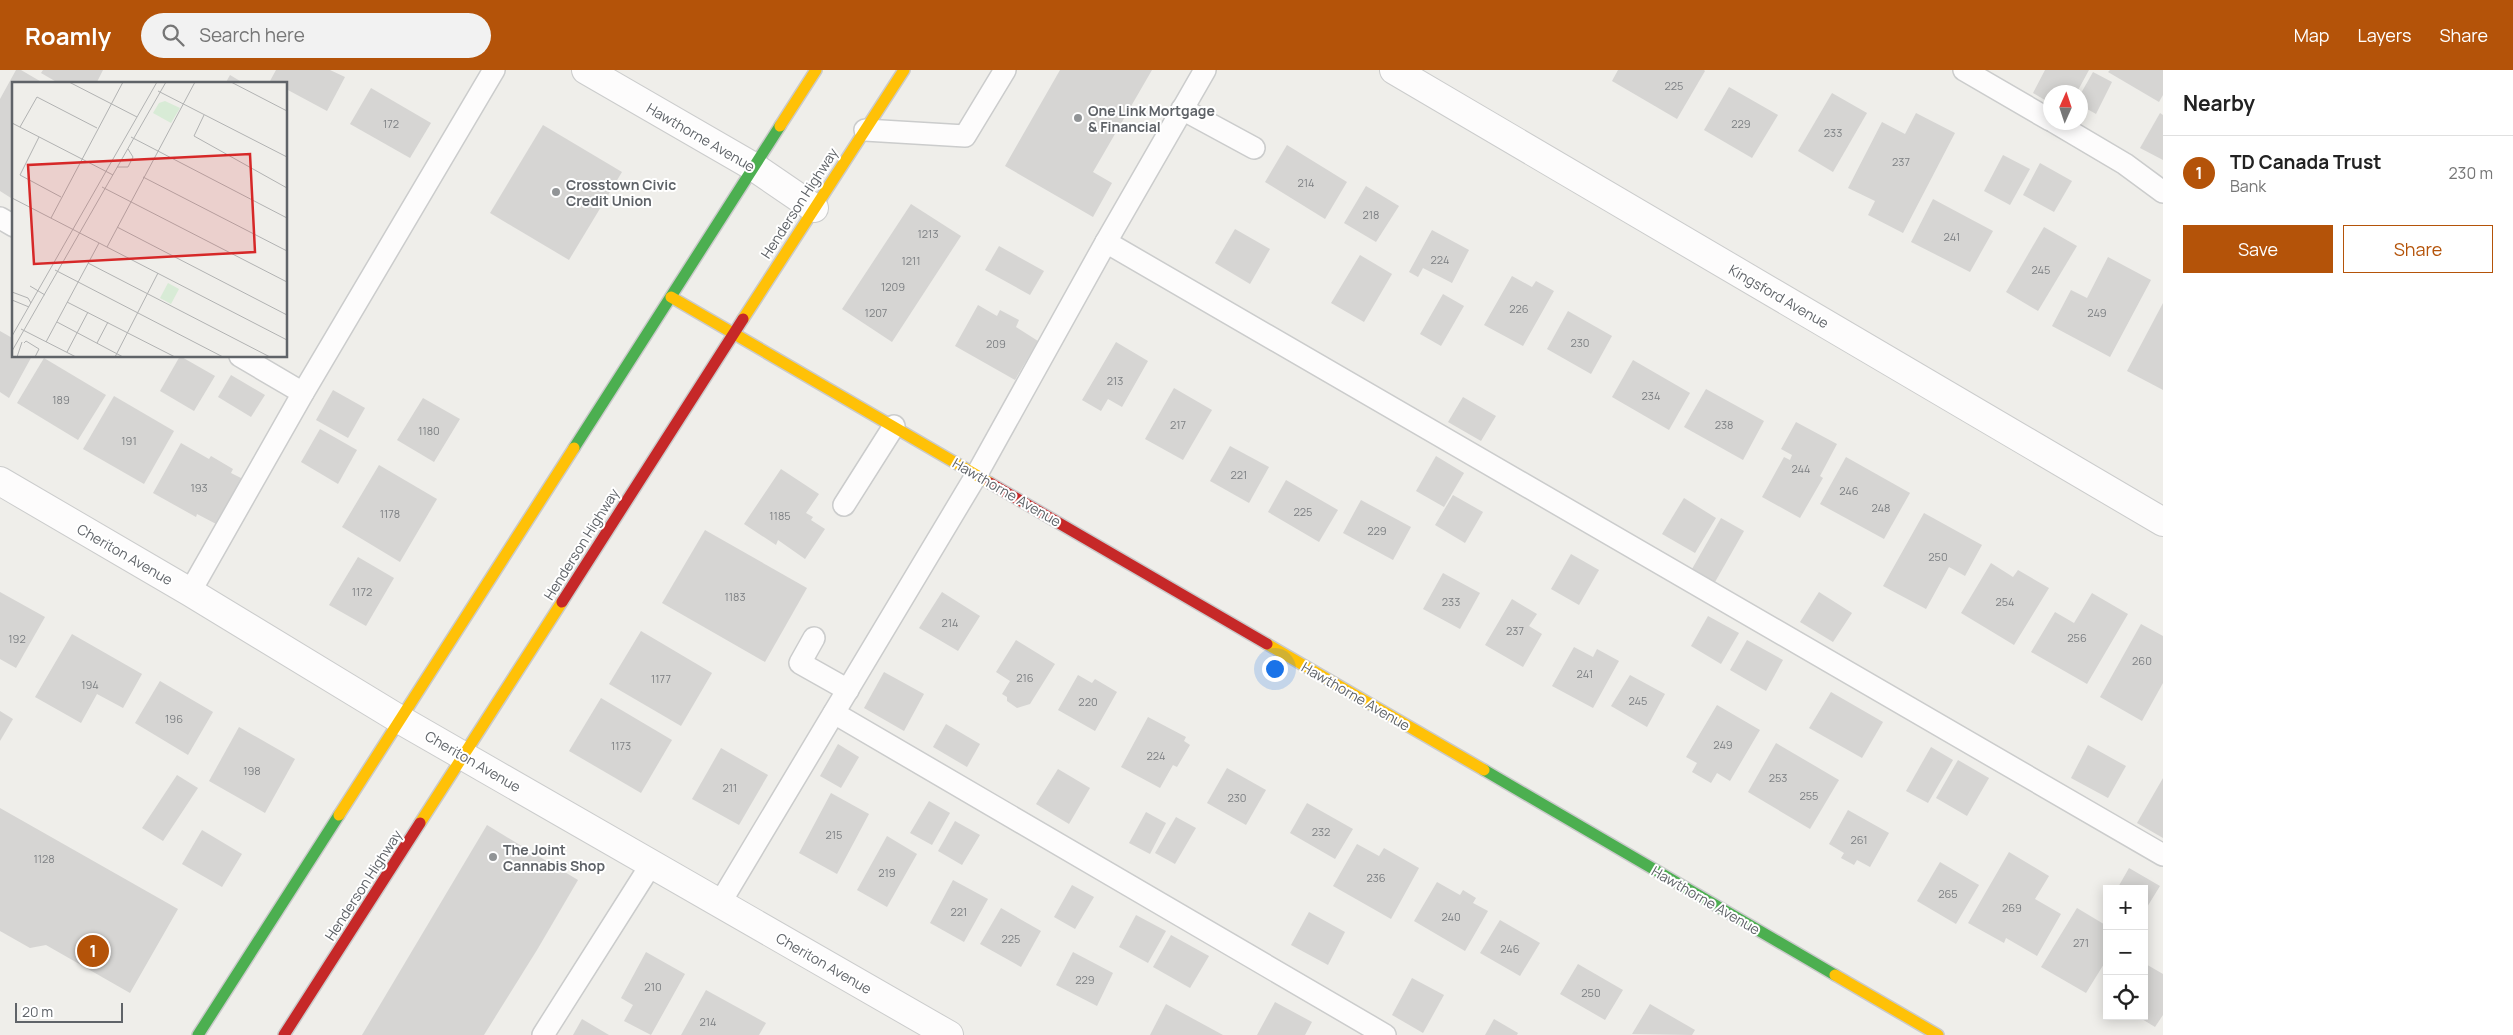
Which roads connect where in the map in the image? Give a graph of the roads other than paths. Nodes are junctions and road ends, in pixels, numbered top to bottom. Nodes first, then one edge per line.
1 (494, 70) edge
2 (586, 70) edge
3 (816, 70) edge
4 (904, 70) edge
5 (1005, 70) edge
6 (1205, 70) edge
7 (1394, 70) edge
8 (1964, 70) edge
9 (1182, 109) junction
10 (2043, 116) edge
11 (865, 130) junction
12 (2068, 130) edge
13 (1254, 148) dead end
14 (754, 167) junction
15 (2163, 192) edge
16 (814, 208) junction
17 (0, 218) edge
18 (12, 225) edge
19 (1106, 242) junction
20 (670, 297) junction
21 (733, 333) junction
22 (243, 358) edge
23 (303, 393) junction
24 (894, 426) junction
25 (977, 474) junction
26 (0, 481) edge
27 (844, 505) dead end
28 (2163, 522) edge
29 (190, 592) junction
30 (814, 638) dead end
31 (848, 690) junction
32 (834, 713) junction
33 (399, 719) junction
34 (464, 756) junction
35 (2163, 855) edge
36 (652, 863) junction
37 (720, 903) junction
38 (198, 1035) edge
39 (284, 1035) edge
40 (543, 1035) edge
41 (949, 1035) edge
42 (1385, 1035) edge
43 (1938, 1035) edge

1 - 23 lane
2 - 14 street, Hawthorne Avenue
3 - 14 main road
4 - 11 main road, Henderson Highway
5 - 11 lane
6 - 9 lane
7 - 28 street, Kingsford Avenue
8 - 10 lane
9 - 13 lane
9 - 19 lane
11 - 16 main road, Henderson Highway
12 - 15 lane
14 - 16 street, Hawthorne Avenue
14 - 20 main road
16 - 21 main road, Henderson Highway
17 - 18 lane
19 - 25 lane
19 - 35 lane
20 - 21 main road, Hawthorne Avenue
20 - 33 main road
21 - 24 main road, Hawthorne Avenue
21 - 34 main road, Henderson Highway
22 - 23 lane
23 - 29 lane
24 - 25 main road, Hawthorne Avenue
24 - 27 lane
25 - 31 lane
25 - 43 main road, Hawthorne Avenue
26 - 29 street, Cheriton Avenue
29 - 33 street, Cheriton Avenue
30 - 31 lane
31 - 32 lane
32 - 37 lane
32 - 42 lane
33 - 34 street, Cheriton Avenue
33 - 38 main road
34 - 36 street, Cheriton Avenue
34 - 39 main road, Henderson Highway
36 - 37 street, Cheriton Avenue
36 - 40 lane
37 - 41 street, Cheriton Avenue

